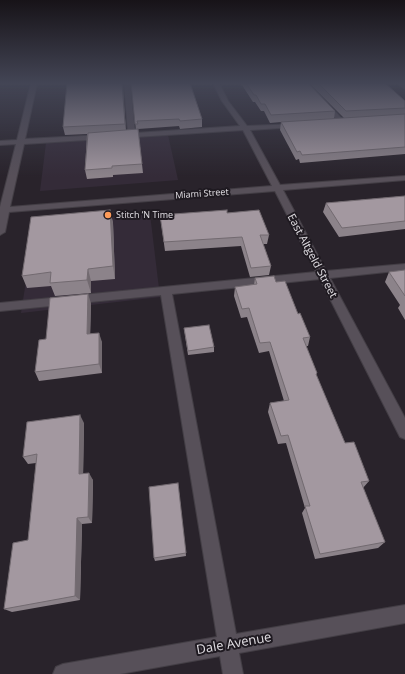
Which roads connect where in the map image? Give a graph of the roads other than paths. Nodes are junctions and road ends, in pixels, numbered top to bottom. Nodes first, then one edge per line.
1 (27, 114) edge
2 (130, 114) edge
3 (234, 114) edge
4 (332, 114) edge
5 (350, 121) edge
6 (304, 124) edge
7 (244, 128) junction
8 (132, 135) junction
9 (116, 136) edge
10 (108, 137) edge
11 (20, 142) junction
12 (0, 144) edge
13 (405, 178) edge
14 (276, 188) junction
15 (3, 210) edge
16 (0, 232) edge
17 (405, 267) edge
18 (321, 275) junction
19 (166, 290) junction
20 (0, 307) edge
21 (405, 432) edge
22 (405, 614) edge
23 (228, 645) junction
24 (63, 674) edge
25 (233, 674) edge

1 - 11 street
2 - 8 street
3 - 7 street, East Altgeld Street
4 - 5 street
6 - 7 street
7 - 8 street
7 - 14 street, East Altgeld Street
8 - 9 street
10 - 11 street
11 - 12 street
11 - 15 street
13 - 14 street, Miami Street
14 - 15 street, Miami Street
14 - 18 street, East Altgeld Street
15 - 16 street
17 - 18 street
18 - 19 street
18 - 21 street, East Altgeld Street
19 - 20 street
19 - 23 street
22 - 23 street, Dale Avenue
23 - 24 street, Dale Avenue
23 - 25 street

